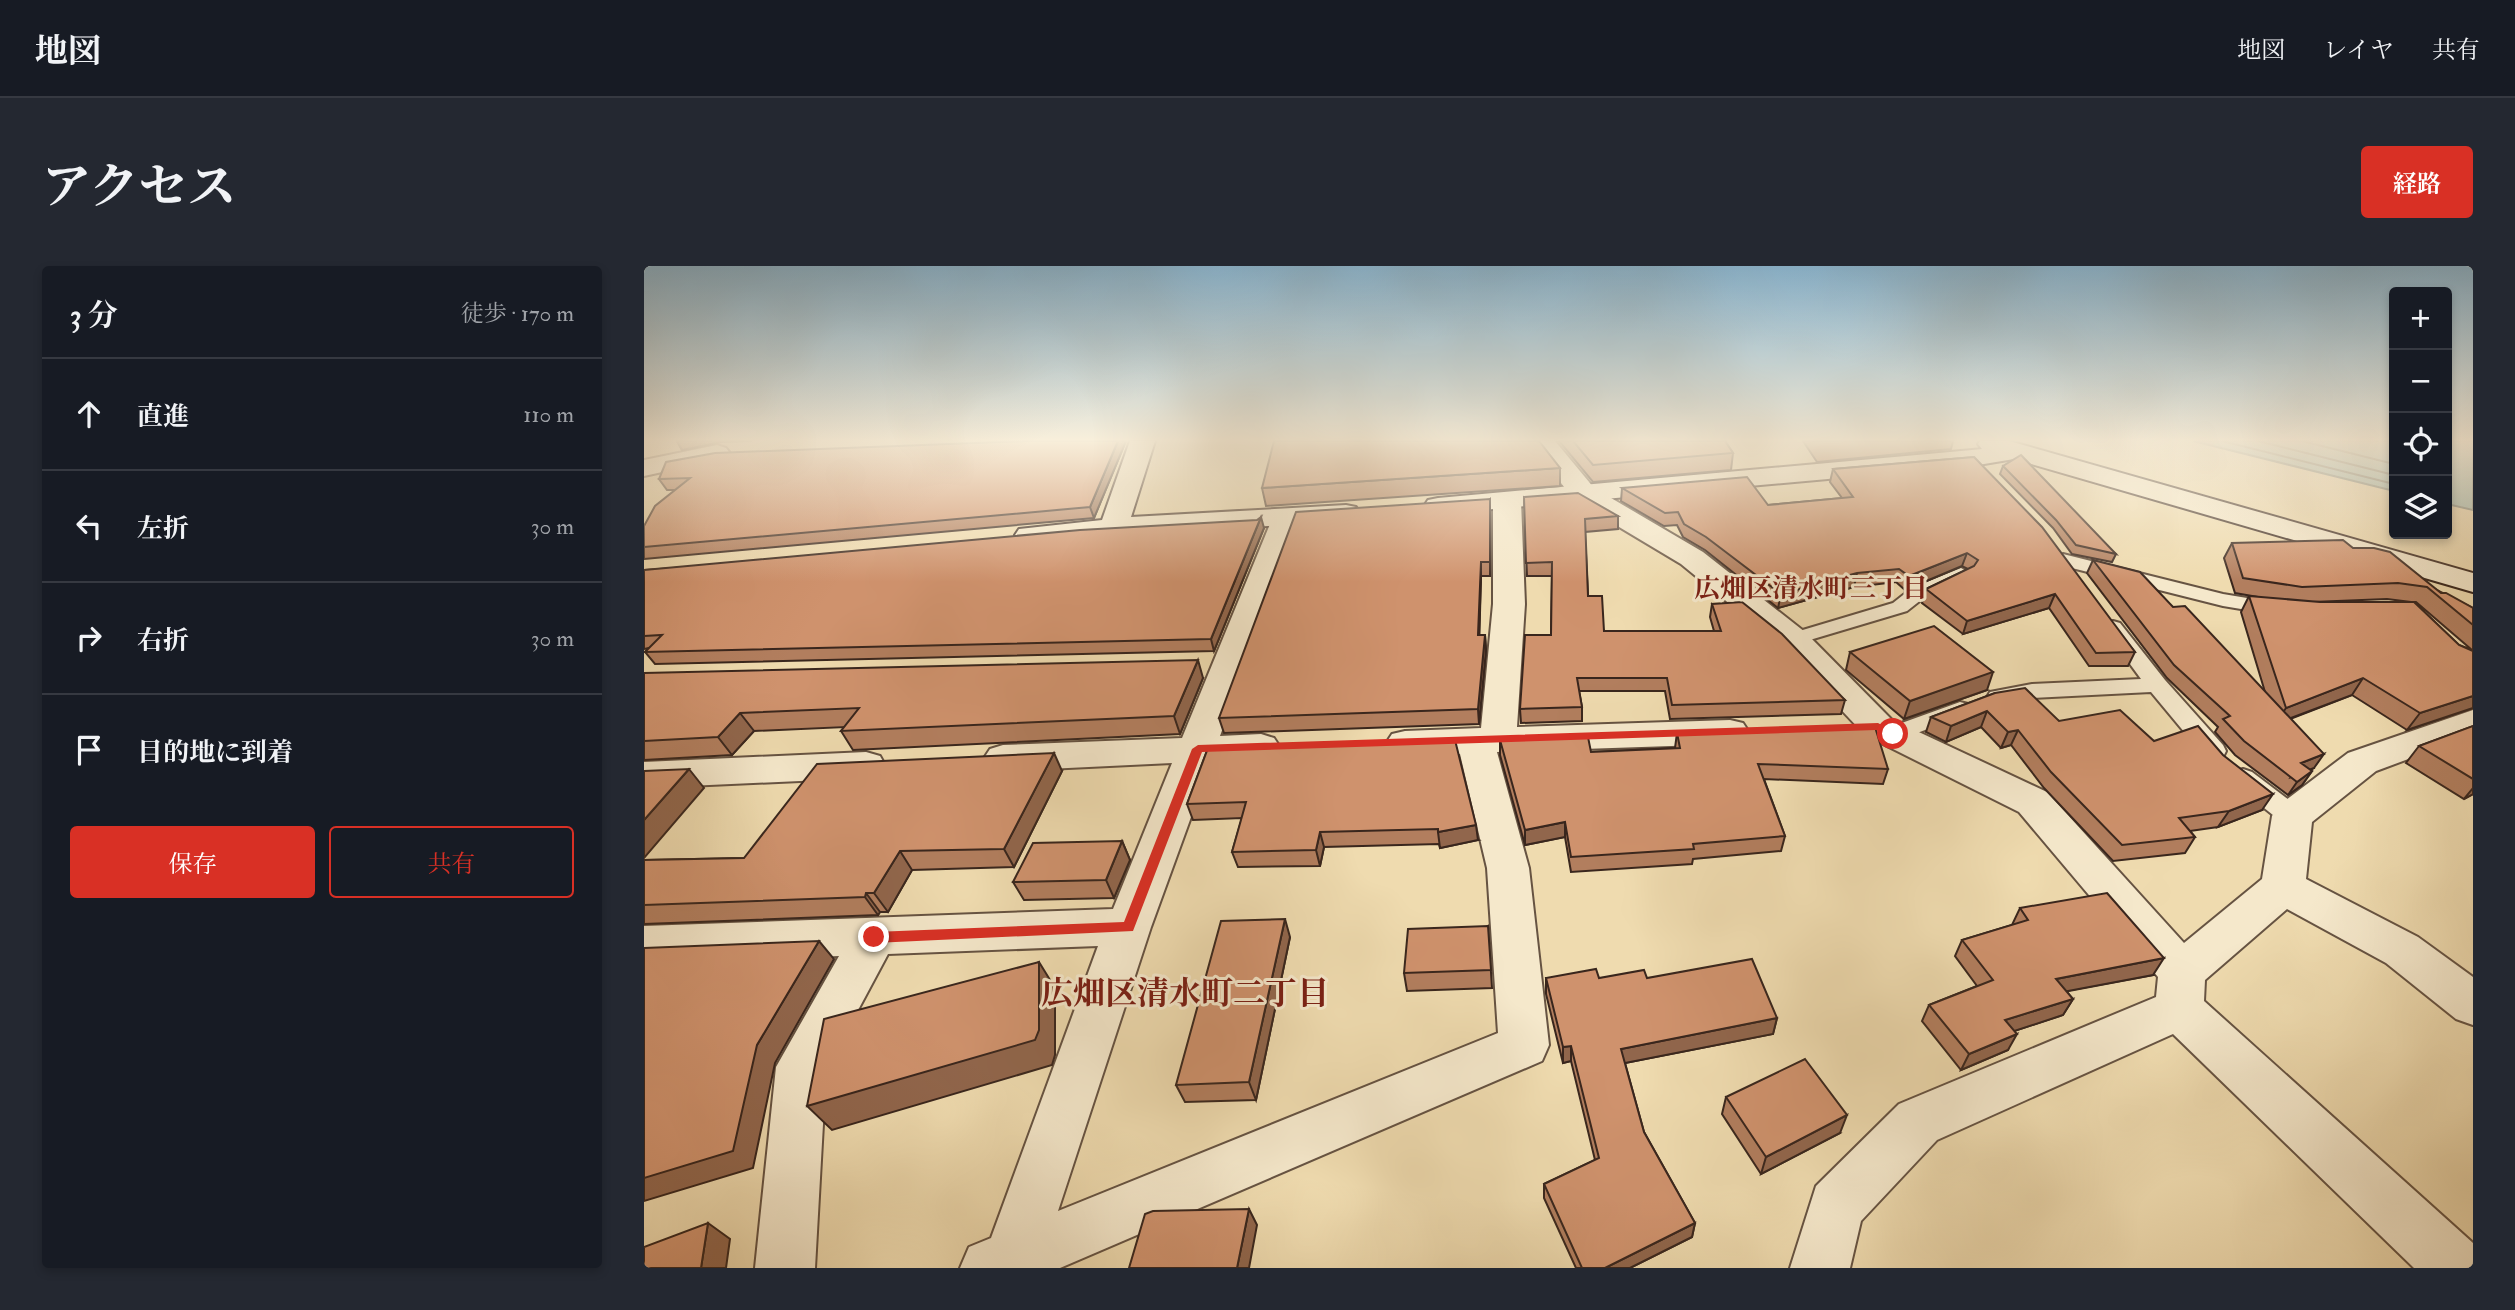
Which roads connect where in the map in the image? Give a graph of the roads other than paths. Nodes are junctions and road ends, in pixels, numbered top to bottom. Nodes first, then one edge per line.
1 (1127, 488) edge
2 (1579, 488) edge
3 (1655, 488) edge
4 (2139, 488) edge
5 (1584, 494) junction
6 (1507, 501) junction
7 (1410, 508) edge
8 (1368, 512) edge
9 (1285, 517) junction
10 (1114, 527) junction
11 (1003, 537) edge
12 (1961, 573) edge
13 (2473, 583) edge
14 (2083, 587) edge
15 (2099, 609) edge
16 (2294, 611) edge
17 (1793, 639) junction
18 (2157, 685) junction
19 (2473, 722) edge
20 (1837, 728) edge
21 (1769, 731) edge
22 (1885, 731) junction
23 (1486, 740) junction
24 (1378, 743) edge
25 (1295, 746) edge
26 (1198, 749) junction
27 (962, 760) edge
28 (893, 763) edge
29 (644, 775) edge
30 (2292, 816) junction
31 (2283, 887) junction
32 (1128, 927) junction
33 (874, 937) junction
34 (644, 945) edge
35 (2180, 990) junction
36 (2473, 1004) edge
37 (1005, 1265) edge
38 (785, 1268) edge
39 (1820, 1268) edge
40 (2457, 1268) edge

1 - 10 street
2 - 5 street
3 - 5 street
4 - 13 street
5 - 6 street
5 - 17 street
6 - 7 street
6 - 23 street
8 - 9 street
9 - 10 street
9 - 26 street
10 - 11 street
12 - 17 lane
14 - 16 lane
15 - 18 lane
17 - 22 street
18 - 22 lane
18 - 30 lane
19 - 30 street
20 - 22 street
21 - 23 street
22 - 35 street
23 - 24 street
23 - 37 street
25 - 26 street
26 - 27 street
26 - 32 street
28 - 29 street
30 - 31 street
31 - 35 street
31 - 36 street
32 - 33 street
32 - 37 street
33 - 34 street
33 - 38 street
35 - 39 street
35 - 40 street

